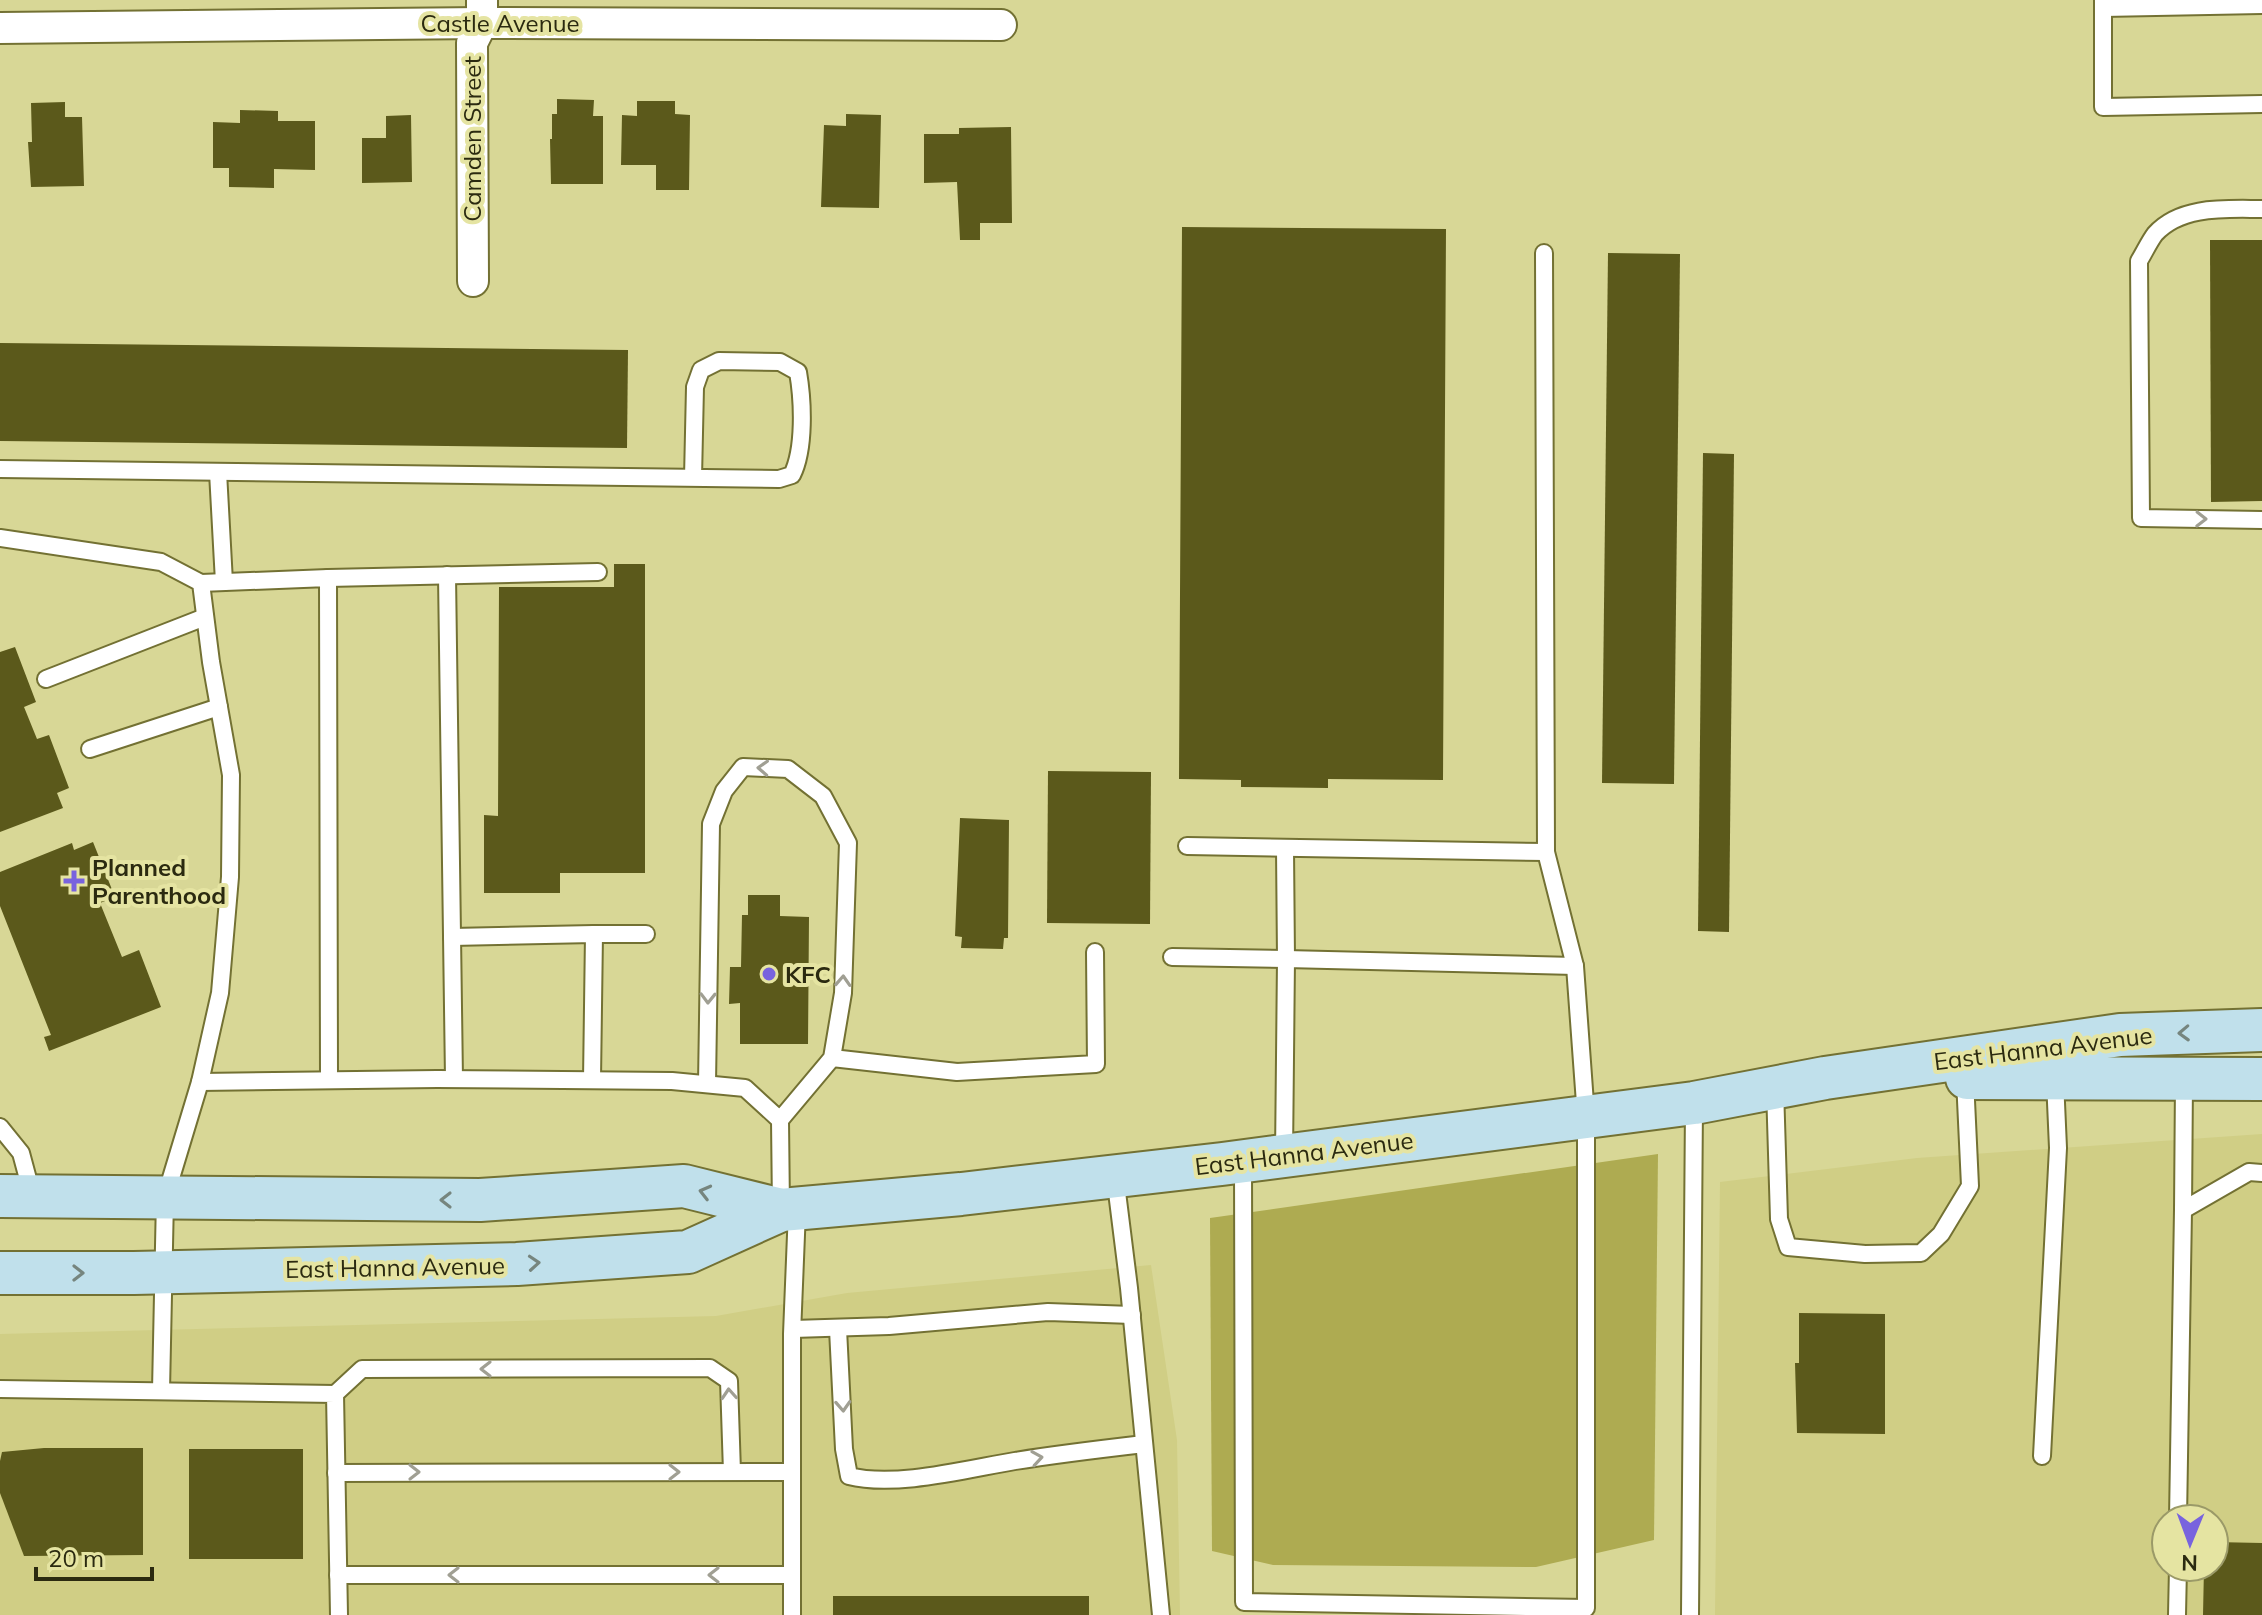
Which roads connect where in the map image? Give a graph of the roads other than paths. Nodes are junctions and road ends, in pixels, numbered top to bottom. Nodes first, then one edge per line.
1 (2103, 4) edge
2 (2262, 5) edge
3 (482, 11) edge
4 (1001, 25) dead end
5 (0, 28) edge
6 (2262, 104) edge
7 (2262, 209) edge
8 (1544, 253) dead end
9 (473, 281) dead end
10 (0, 469) edge
11 (218, 472) junction
12 (693, 478) junction
13 (2262, 520) edge
14 (0, 538) edge
15 (598, 572) dead end
16 (447, 575) junction
17 (328, 578) junction
18 (224, 582) junction
19 (201, 583) junction
20 (205, 617) junction
21 (46, 679) dead end
22 (219, 707) junction
23 (90, 749) dead end
24 (1187, 846) dead end
25 (1285, 849) junction
26 (1546, 852) junction
27 (594, 934) junction
28 (646, 934) dead end
29 (452, 937) junction
30 (1095, 952) dead end
31 (1172, 957) dead end
32 (1286, 959) junction
33 (1575, 966) junction
34 (2262, 1030) edge
35 (832, 1058) junction
36 (1963, 1068) junction
37 (454, 1079) junction
38 (2055, 1079) junction
39 (2184, 1079) junction
40 (2262, 1079) edge
41 (329, 1080) junction
42 (592, 1080) junction
43 (200, 1082) junction
44 (707, 1084) junction
45 (1775, 1088) junction
46 (1694, 1103) junction
47 (1586, 1117) junction
48 (780, 1120) junction
49 (0, 1127) edge
50 (1284, 1156) junction
51 (1243, 1161) junction
52 (2262, 1173) edge
53 (1115, 1176) junction
54 (16, 1196) edge
55 (165, 1198) junction
56 (789, 1210) junction
57 (2183, 1210) junction
58 (0, 1273) edge
59 (164, 1273) junction
60 (1132, 1315) junction
61 (793, 1329) junction
62 (838, 1329) junction
63 (0, 1389) edge
64 (161, 1391) junction
65 (335, 1394) junction
66 (1144, 1444) junction
67 (2042, 1456) dead end
68 (732, 1472) junction
69 (792, 1472) junction
70 (336, 1473) junction
71 (2178, 1503) edge
72 (338, 1575) junction
73 (792, 1575) junction
74 (2178, 1583) edge
75 (1244, 1608) edge
76 (1586, 1611) edge
77 (339, 1615) edge
78 (792, 1615) edge
79 (1161, 1615) edge
80 (1690, 1615) edge
81 (2177, 1615) edge

1 - 2 lane
1 - 6 lane
3 - 4 street, Castle Avenue
3 - 5 street, Castle Avenue
3 - 9 street, Camden Street
7 -> 13 lane
8 - 26 lane
10 - 11 lane
11 - 12 lane
11 - 18 lane
12 - 12 lane
14 - 19 lane
15 - 16 lane
16 - 17 lane
16 - 29 lane
17 - 18 lane
17 - 41 lane
18 - 19 lane
19 - 20 lane
20 - 21 lane
20 - 22 lane
22 - 23 lane
22 - 43 lane
24 - 25 lane
25 - 26 lane
25 - 32 lane
26 - 33 lane
27 - 28 lane
27 - 29 lane
27 - 42 lane
29 - 37 lane
30 - 35 lane
31 - 32 lane
32 - 33 lane
32 - 50 lane
33 - 47 lane
34 -> 36 main road, East Hanna Avenue
35 -> 44 lane
35 - 48 lane
36 - 38 main road, East Hanna Avenue
36 - 45 main road, East Hanna Avenue
36 - 45 lane
37 - 41 lane
37 - 42 lane
38 - 39 main road, East Hanna Avenue
38 - 67 lane
39 - 40 main road, East Hanna Avenue
39 - 57 lane
41 - 43 lane
42 - 44 lane
43 - 55 lane
44 - 48 lane
45 - 46 main road, East Hanna Avenue
46 - 47 main road, East Hanna Avenue
46 - 80 lane
47 - 50 main road, East Hanna Avenue
47 - 76 lane
48 - 56 lane
49 - 54 lane
50 - 51 main road, East Hanna Avenue
51 - 53 main road, East Hanna Avenue
51 - 75 lane
52 - 57 lane
53 - 56 main road, East Hanna Avenue
53 - 60 lane
54 - 55 main road, East Hanna Avenue
56 -> 55 main road, East Hanna Avenue
55 - 59 lane
59 -> 56 main road, East Hanna Avenue
56 - 61 lane
57 - 71 lane
58 -> 59 main road, East Hanna Avenue
59 - 64 lane
60 - 62 lane
60 - 66 lane
61 - 62 lane
61 - 69 lane
62 -> 66 lane
63 - 64 lane
64 - 65 lane
68 -> 65 lane
65 - 70 lane
66 - 79 lane
68 - 69 lane
70 -> 68 lane
69 - 73 lane
70 - 72 lane
73 -> 72 lane
72 - 77 lane
73 - 78 lane
74 - 81 lane
75 - 76 lane

